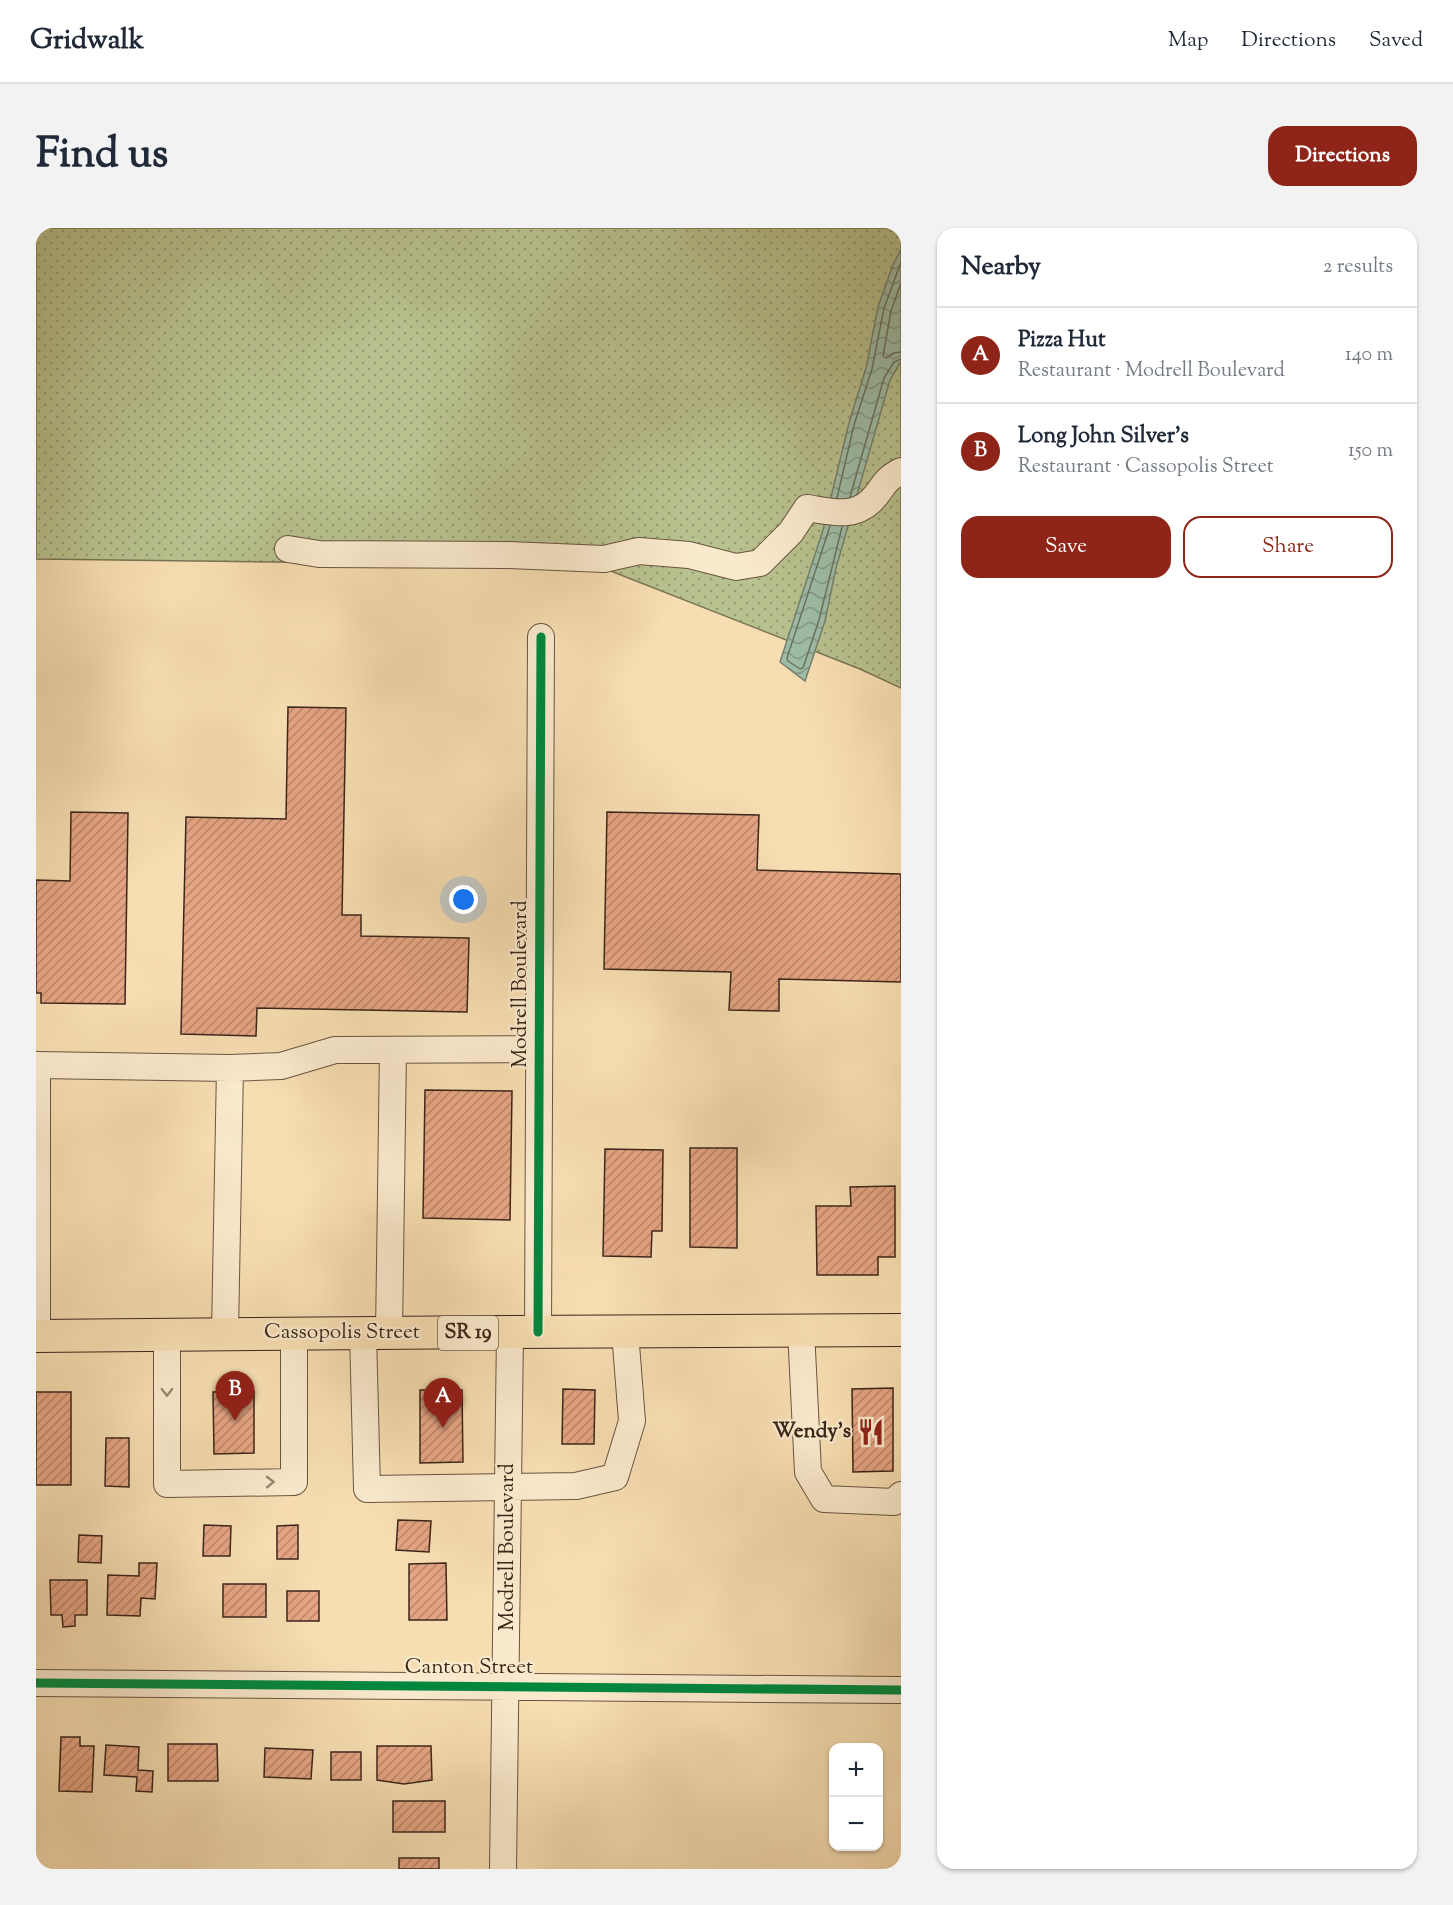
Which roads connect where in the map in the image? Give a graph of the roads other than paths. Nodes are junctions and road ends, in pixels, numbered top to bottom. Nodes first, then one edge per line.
1 (901, 471) edge
2 (288, 549) dead end
3 (541, 637) dead end
4 (539, 1049) junction
5 (393, 1050) junction
6 (36, 1065) edge
7 (230, 1068) junction
8 (801, 1330) junction
9 (901, 1330) edge
10 (225, 1332) junction
11 (524, 1332) junction
12 (625, 1332) junction
13 (167, 1333) junction
14 (294, 1333) junction
15 (376, 1333) junction
16 (37, 1336) edge
17 (508, 1487) junction
18 (901, 1495) edge
19 (36, 1683) edge
20 (507, 1686) junction
21 (901, 1690) edge
22 (503, 1869) edge

1 - 2 street
3 - 4 street, Modrell Boulevard
4 - 5 street
4 - 11 street, Modrell Boulevard
5 - 7 street
5 - 15 street
6 - 7 street
6 - 16 street
7 - 10 street
8 - 9 main road, Cassopolis Street / SR 19
8 - 12 main road, Cassopolis Street / SR 19
8 - 18 street
10 - 13 main road, Cassopolis Street / SR 19
10 - 14 main road, Cassopolis Street / SR 19
11 - 12 main road, Cassopolis Street / SR 19
11 - 15 main road, Cassopolis Street / SR 19
11 - 17 street, Modrell Boulevard
12 - 17 street
13 -> 14 street
13 - 16 main road, Cassopolis Street / SR 19
14 - 15 main road, Cassopolis Street / SR 19
15 - 17 street
17 - 20 street, Modrell Boulevard
19 - 20 street, Canton Street
20 - 21 street, Canton Street
20 - 22 street, Modrell Boulevard

